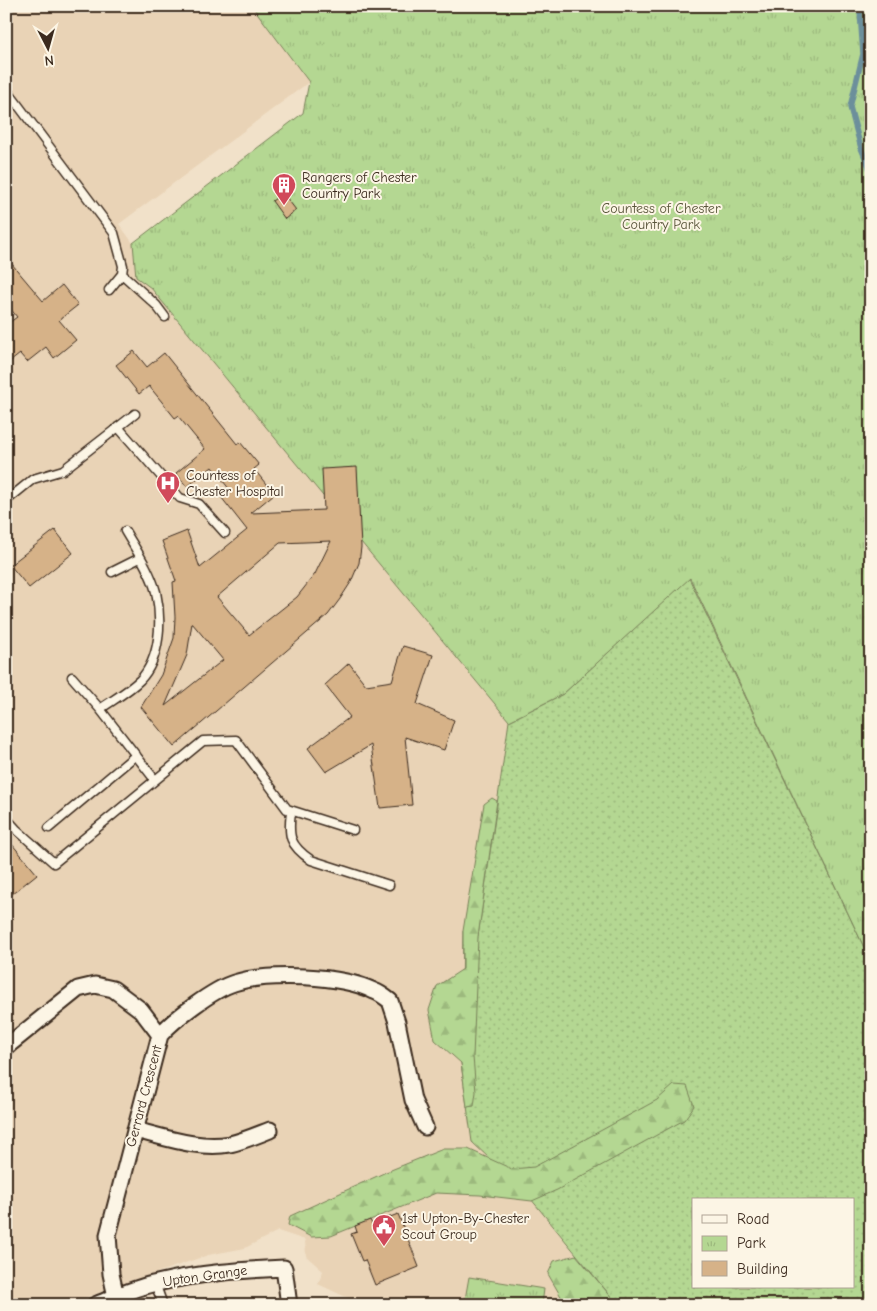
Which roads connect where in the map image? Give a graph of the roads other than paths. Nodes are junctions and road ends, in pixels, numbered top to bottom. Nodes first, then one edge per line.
1 (6, 90) edge
2 (122, 274) junction
3 (109, 290) dead end
4 (165, 317) dead end
5 (135, 414) dead end
6 (118, 427) junction
7 (6, 501) edge
8 (125, 531) dead end
9 (224, 533) dead end
10 (140, 558) junction
11 (112, 572) dead end
12 (72, 677) dead end
13 (100, 709) junction
14 (136, 755) junction
15 (155, 780) junction
16 (291, 811) junction
17 (6, 818) edge
18 (49, 828) dead end
19 (353, 830) dead end
20 (388, 885) dead end
21 (160, 1035) junction
22 (6, 1046) edge
23 (425, 1127) dead end
24 (135, 1130) junction
25 (270, 1130) dead end
26 (155, 1283) junction
27 (116, 1297) junction
28 (95, 1305) edge
29 (163, 1305) edge
30 (289, 1305) edge

1 - 2 lane
2 - 3 lane
2 - 4 lane
5 - 6 lane
6 - 7 lane
6 - 9 lane
8 - 10 lane
10 - 11 lane
10 - 13 lane
12 - 13 lane
13 - 14 lane
14 - 15 lane
14 - 18 lane
15 - 16 lane
15 - 17 lane
16 - 19 lane
16 - 20 lane
21 - 22 street
21 - 23 street, Gerrard Crescent
21 - 24 street, Gerrard Crescent
24 - 25 street
24 - 27 street, Gerrard Crescent
26 - 27 street, Upton Grange
26 - 29 lane
26 - 30 street, Upton Grange
27 - 28 street, Upton Grange

